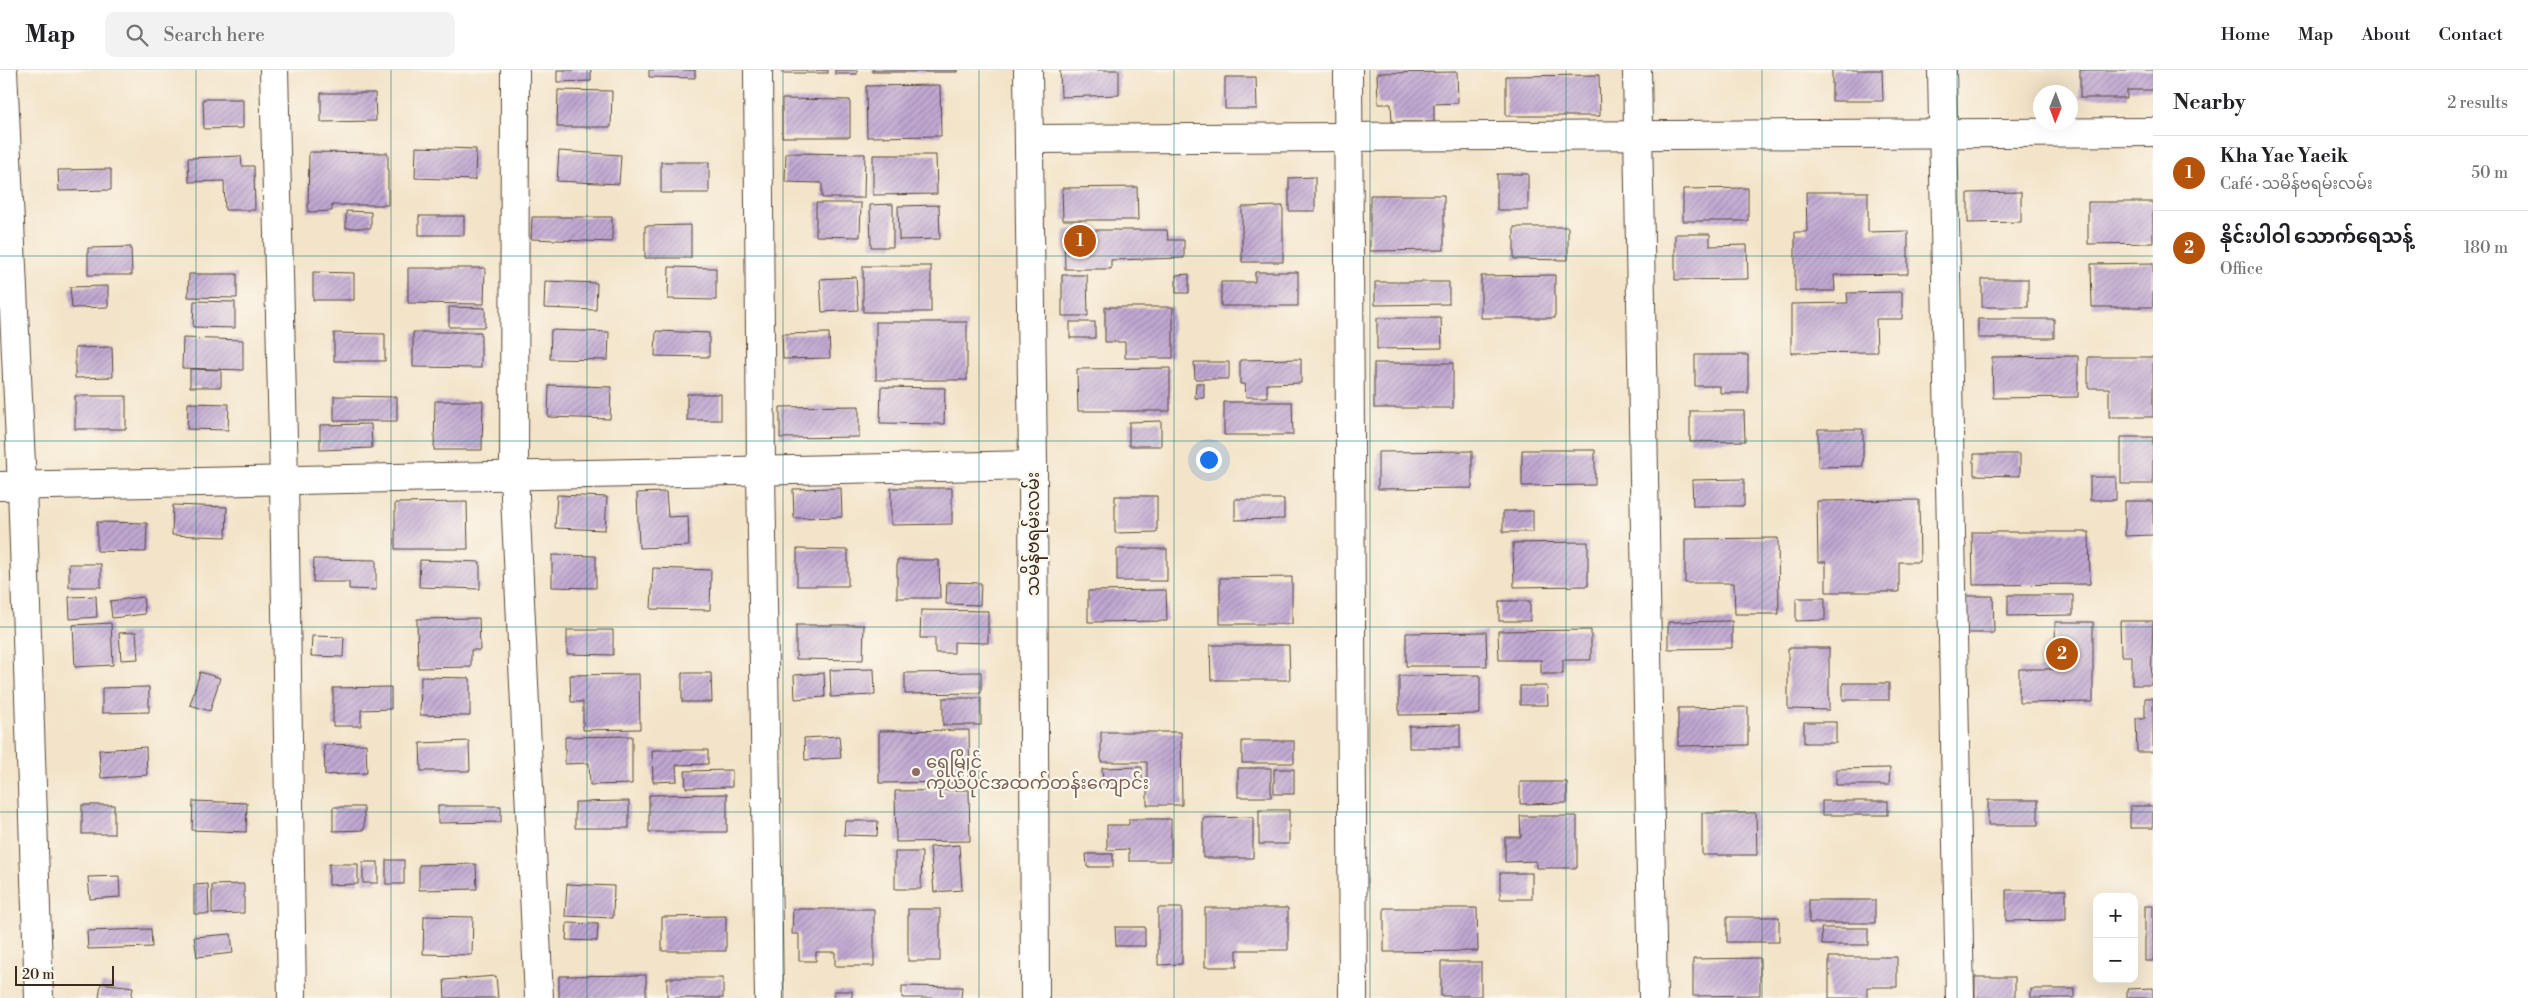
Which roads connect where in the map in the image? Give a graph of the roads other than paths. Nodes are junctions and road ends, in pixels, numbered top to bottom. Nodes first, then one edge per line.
1 (3, 70) edge
2 (274, 70) edge
3 (515, 70) edge
4 (758, 70) edge
5 (1028, 70) edge
6 (1348, 70) edge
7 (1637, 70) edge
8 (1942, 70) edge
9 (2153, 132) edge
10 (1942, 133) junction
11 (1638, 135) junction
12 (1349, 137) junction
13 (1030, 139) junction
14 (1033, 465) junction
15 (761, 470) junction
16 (514, 475) junction
17 (284, 480) junction
18 (11, 486) edge
19 (39, 998) edge
20 (292, 998) edge
21 (539, 998) edge
22 (769, 998) edge
23 (1035, 998) edge
24 (1353, 998) edge
25 (1653, 998) edge
26 (1960, 998) edge

1 - 18 street
2 - 17 street
3 - 16 street
4 - 15 street
5 - 13 street, သမိန်ဗရမ်းလမ်း
6 - 12 street
7 - 11 street
8 - 10 street
9 - 10 street
10 - 11 street
10 - 26 street
11 - 12 street
11 - 25 street
12 - 13 street
12 - 24 street
13 - 14 street, သမိန်ဗရမ်းလမ်း
14 - 15 street
14 - 23 street, သမိန်ဗရမ်းလမ်း
15 - 16 street
15 - 22 street
16 - 17 street
16 - 21 street
17 - 18 street
17 - 20 street
18 - 19 street

